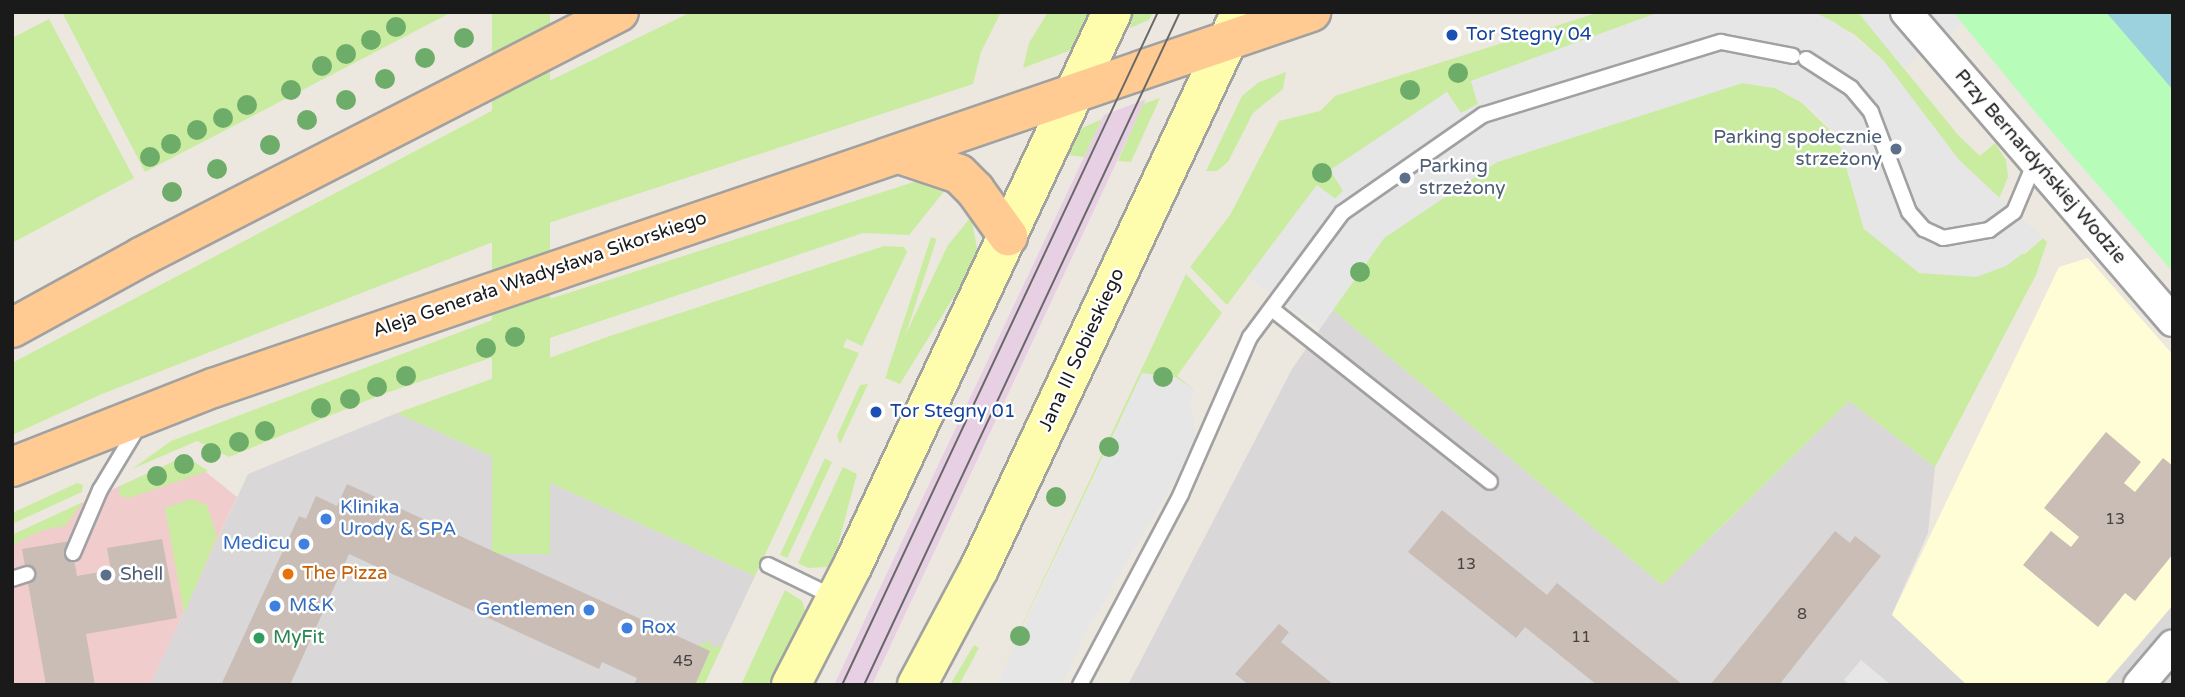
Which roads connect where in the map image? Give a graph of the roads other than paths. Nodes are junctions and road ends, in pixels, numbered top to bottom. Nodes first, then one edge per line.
1 (619, 12) edge
2 (1112, 12) edge
3 (1311, 12) edge
4 (1906, 12) edge
5 (1234, 26) edge
6 (1073, 96) junction
7 (899, 154) junction
8 (2035, 162) junction
9 (1008, 236) junction
10 (1272, 309) junction
11 (2173, 321) edge
12 (12, 328) edge
13 (149, 410) junction
14 (12, 467) edge
15 (1490, 482) dead end
16 (73, 553) dead end
17 (768, 565) dead end
18 (27, 574) dead end
19 (12, 579) edge
20 (836, 598) junction
21 (2173, 645) edge
22 (790, 685) edge
23 (918, 685) edge
24 (1080, 685) edge
25 (2139, 685) edge

1 - 12 main road
2 - 6 main road
3 - 5 main road, Aleja Generała Władysława Sikorskiego
4 - 8 street, Przy Bernardyńskiej Wodzie
5 - 6 main road, Aleja Generała Władysława Sikorskiego
5 - 23 main road, Jana III Sobieskiego
6 - 7 main road, Aleja Generała Władysława Sikorskiego
6 - 9 main road
7 - 9 main road
7 - 13 main road, Aleja Generała Władysława Sikorskiego
8 - 10 lane
8 - 11 street, Przy Bernardyńskiej Wodzie
9 - 20 main road
10 - 15 lane
10 - 24 lane
13 - 14 main road, Aleja Generała Władysława Sikorskiego
13 - 16 lane
17 - 20 lane
18 - 19 lane
20 - 22 main road
21 - 25 street

